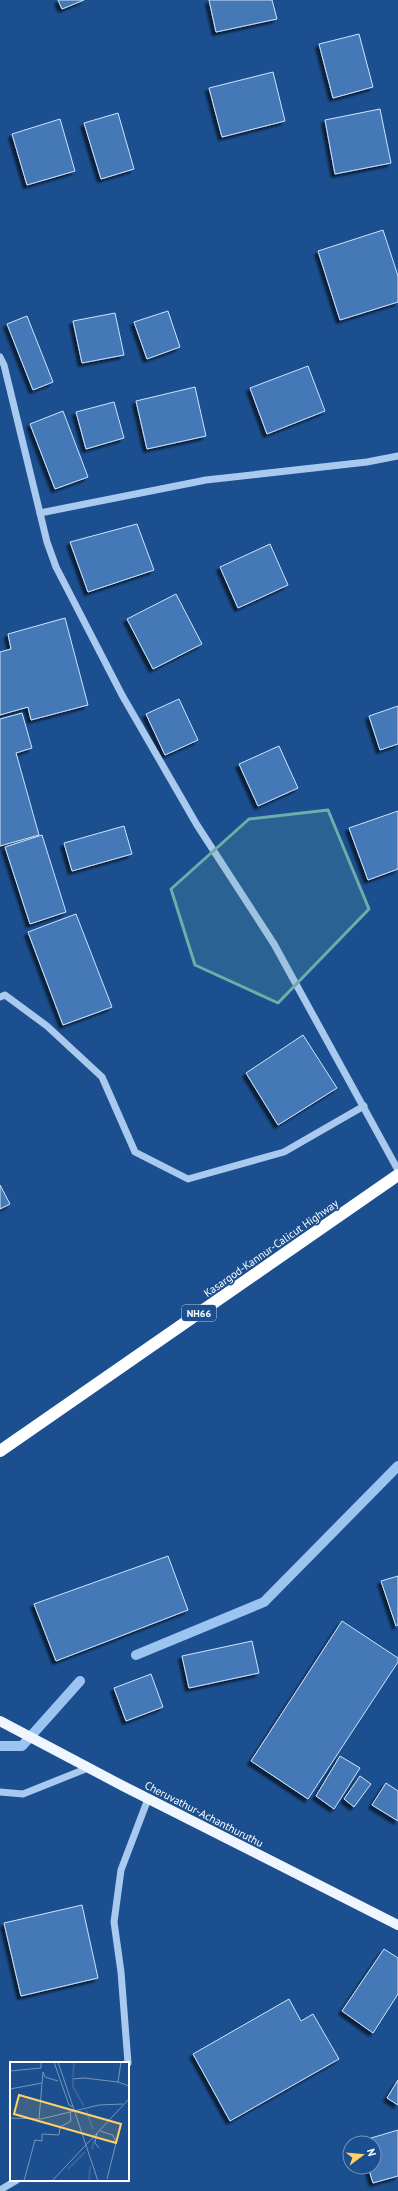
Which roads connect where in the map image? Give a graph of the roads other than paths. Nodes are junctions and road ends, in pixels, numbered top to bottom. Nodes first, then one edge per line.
1 (0, 357) edge
2 (398, 456) edge
3 (40, 513) junction
4 (0, 997) edge
5 (364, 1106) junction
6 (398, 1170) edge
7 (398, 1175) edge
8 (0, 1451) edge
9 (0, 1721) edge
10 (88, 1768) junction
11 (0, 1792) edge
12 (148, 1799) junction
13 (398, 1925) edge
14 (128, 2062) edge
15 (15, 2181) edge
16 (0, 2190) edge

1 - 3 street
2 - 3 street
3 - 5 street
4 - 5 street
5 - 6 street
7 - 8 highway, Kasargod-Kannur-Calicut Highway / NH66
9 - 10 main road, Cheruvathur-Achanthuruthu
10 - 11 street
10 - 12 main road, Cheruvathur-Achanthuruthu
12 - 13 main road, Cheruvathur-Achanthuruthu
12 - 14 street
15 - 16 street

